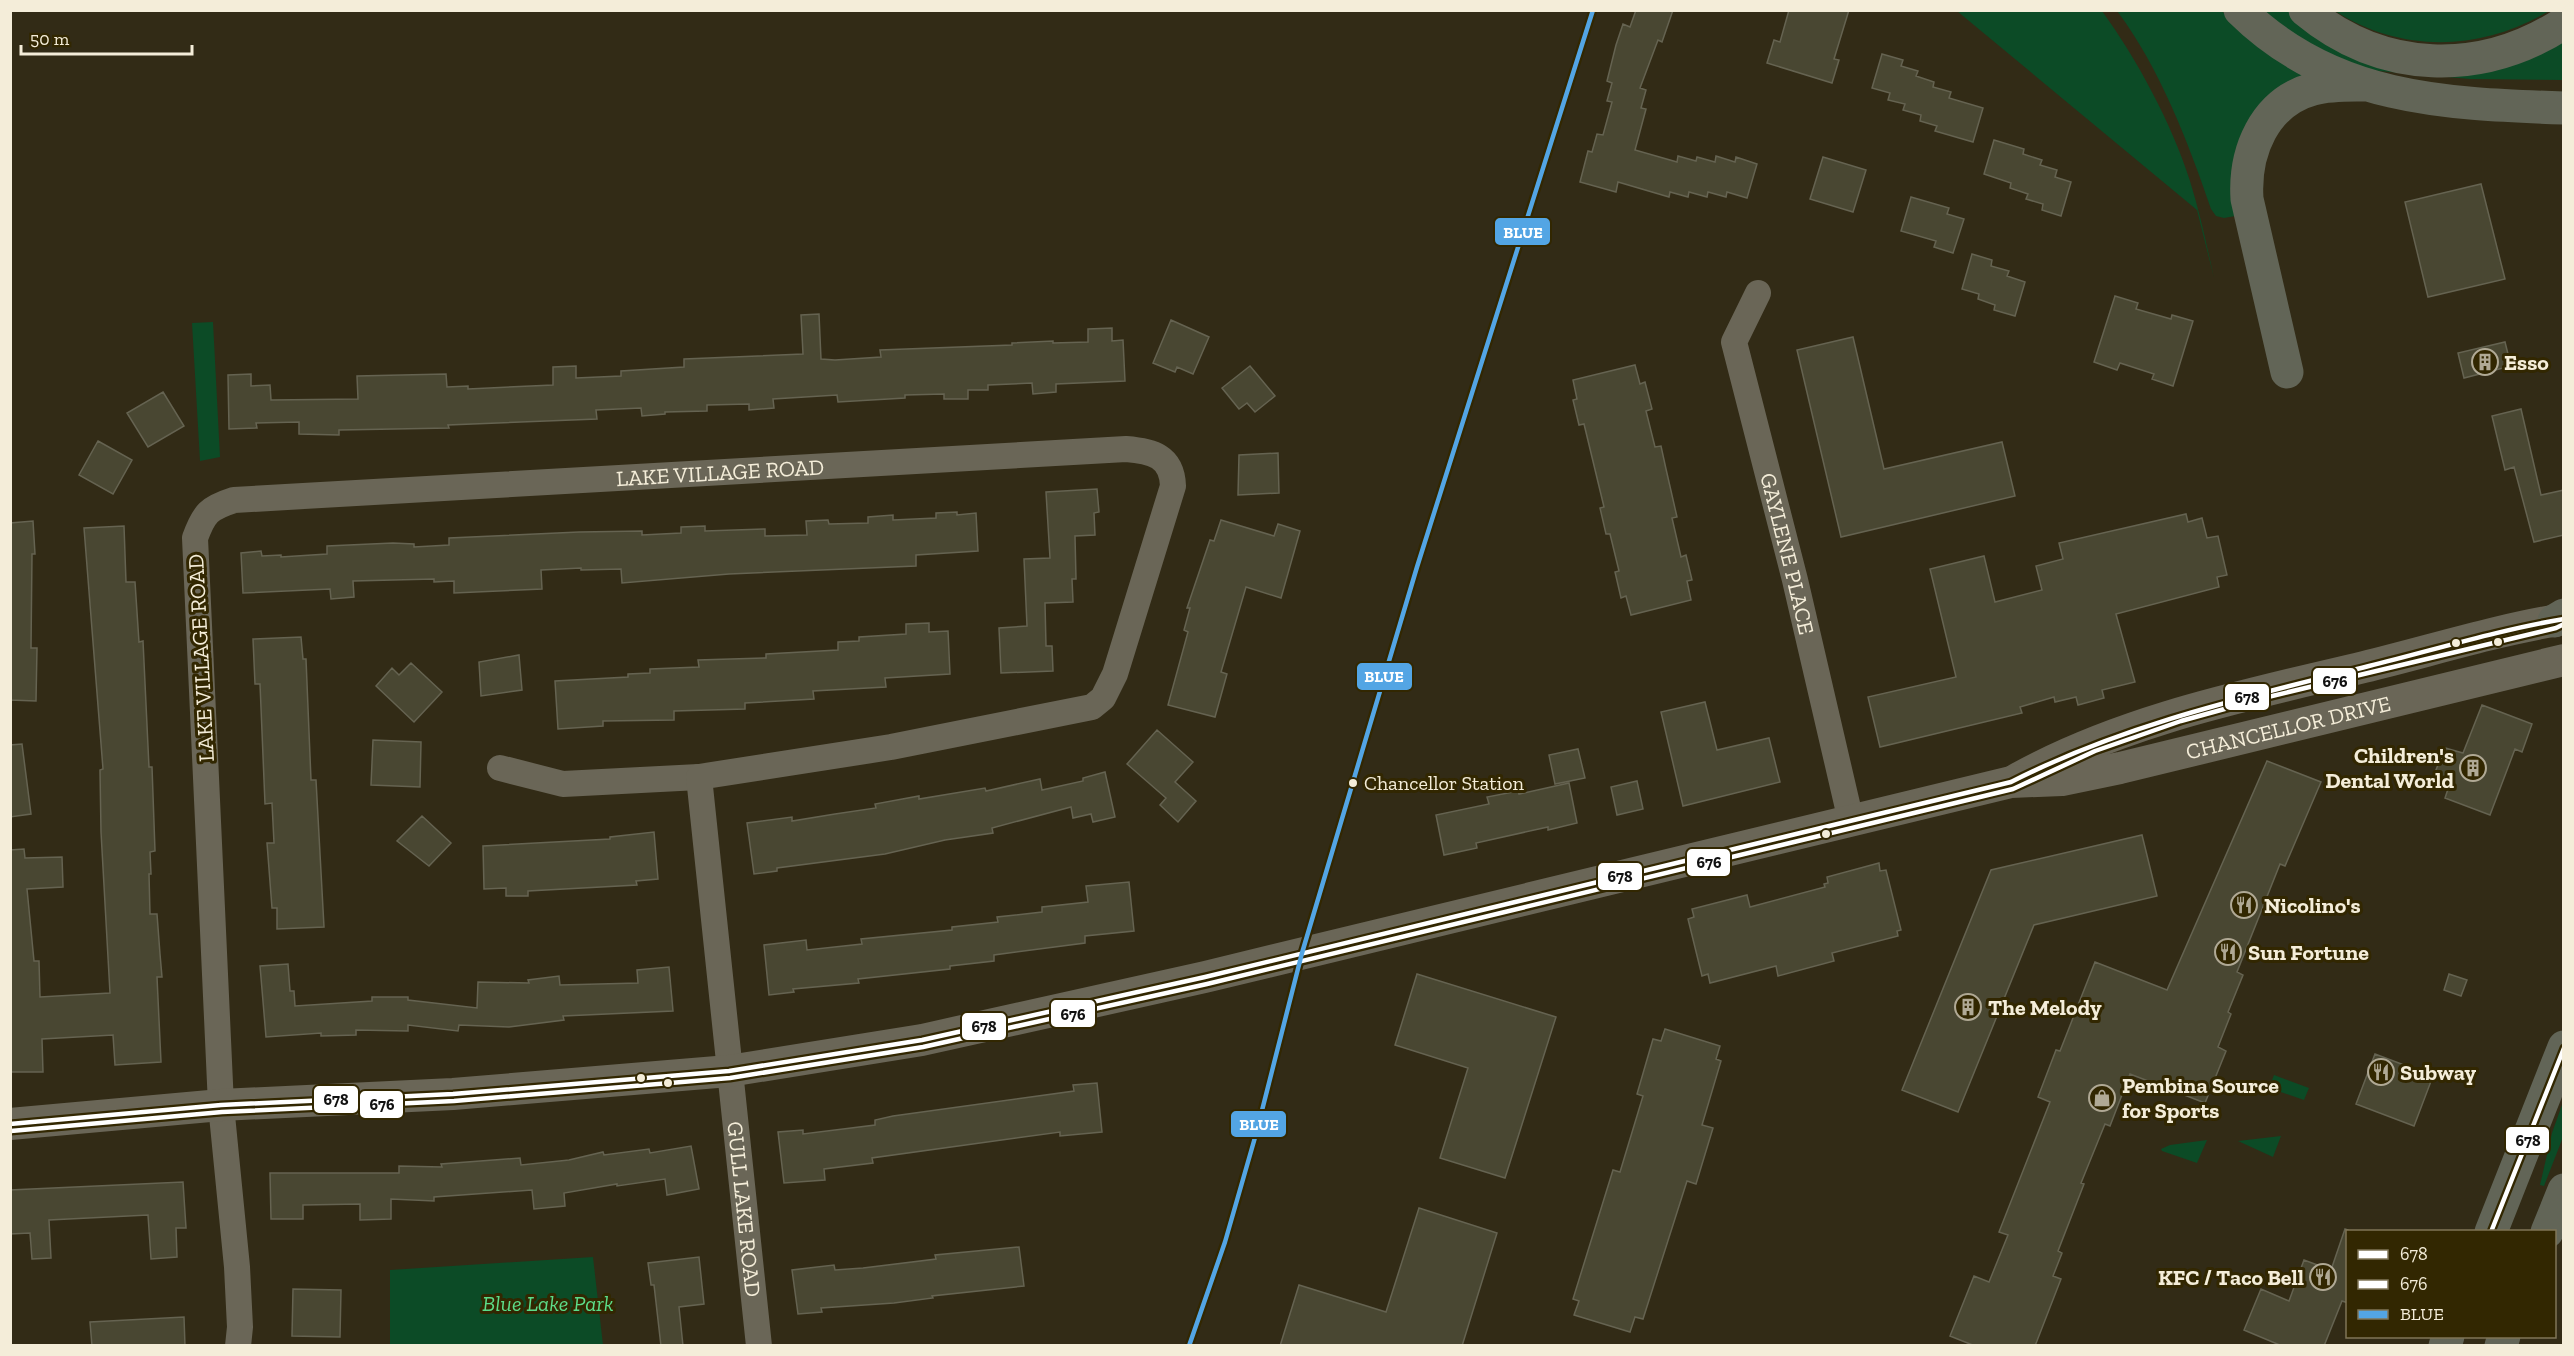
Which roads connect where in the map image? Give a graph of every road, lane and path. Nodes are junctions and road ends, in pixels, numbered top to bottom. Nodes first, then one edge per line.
1 (2241, 10) edge
2 (2305, 10) edge
3 (2564, 23) edge
4 (2368, 85) junction
5 (2564, 108) edge
6 (1758, 293) dead end
7 (2287, 372) dead end
8 (2560, 618) edge
9 (2564, 660) edge
10 (500, 768) dead end
11 (699, 777) junction
12 (2011, 782) junction
13 (1851, 820) junction
14 (2564, 1047) edge
15 (729, 1071) junction
16 (221, 1105) junction
17 (10, 1124) edge
18 (2564, 1190) edge
19 (2492, 1230) edge
20 (2548, 1230) edge
21 (238, 1346) edge
22 (759, 1346) edge

1 - 4 main road
2 - 3 main road
4 - 5 main road
4 - 7 main road
6 - 13 street, GAYLENE PLACE
8 - 12 street, CHANCELLOR DRIVE
9 - 12 street, CHANCELLOR DRIVE
10 - 11 street, LAKE VILLAGE ROAD
11 - 15 street
11 - 16 street, LAKE VILLAGE ROAD
12 - 13 street, CHANCELLOR DRIVE
13 - 15 street, CHANCELLOR DRIVE
14 - 19 main road
15 - 16 street, CHANCELLOR DRIVE
15 - 22 street, GULL LAKE ROAD
16 - 17 street, CHANCELLOR DRIVE
16 - 21 street
18 - 20 main road

